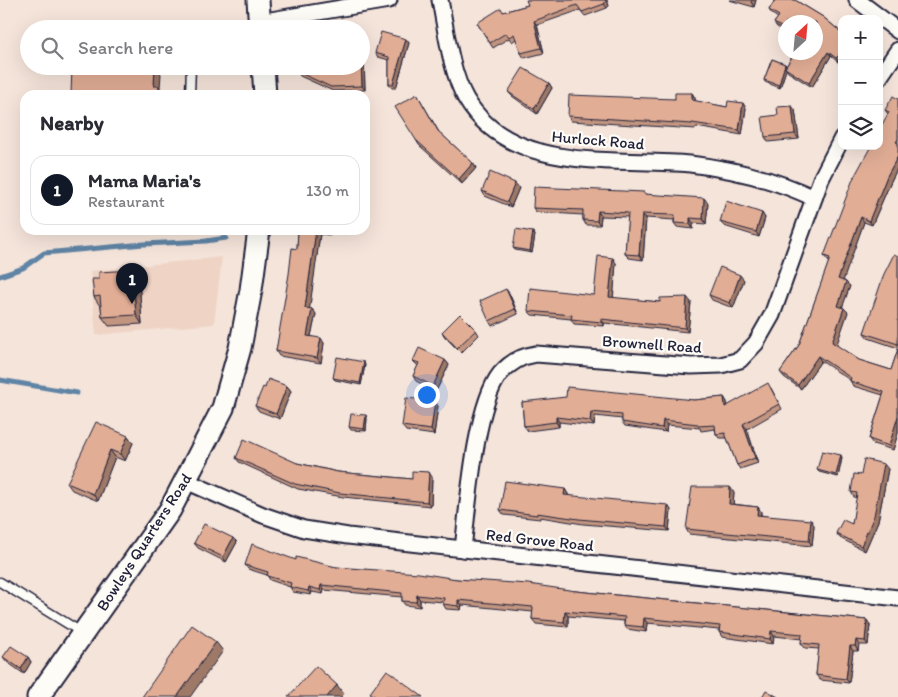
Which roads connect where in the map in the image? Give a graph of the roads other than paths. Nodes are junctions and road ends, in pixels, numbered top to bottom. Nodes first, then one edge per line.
1 (258, 0) edge
2 (389, 0) edge
3 (440, 0) edge
4 (856, 0) edge
5 (260, 20) edge
6 (286, 20) edge
7 (898, 32) edge
8 (898, 50) edge
9 (883, 72) edge
10 (191, 75) edge
11 (263, 75) edge
12 (190, 90) edge
13 (264, 90) edge
14 (838, 147) edge
15 (814, 198) junction
16 (258, 235) edge
17 (186, 481) junction
18 (463, 549) junction
19 (0, 582) edge
20 (898, 598) edge
21 (84, 634) junction
22 (38, 697) edge

1 - 5 street
2 - 6 street
3 - 15 street, Hurlock Road
4 - 7 street
8 - 9 street
10 - 12 lane
11 - 13 street
14 - 15 street, Brownell Road
15 - 18 street, Brownell Road
16 - 17 street, Bowleys Quarters Road
17 - 18 street, Red Grove Road
17 - 21 street, Bowleys Quarters Road
18 - 20 street, Red Grove Road
19 - 21 lane
21 - 22 street, Bowleys Quarters Road

